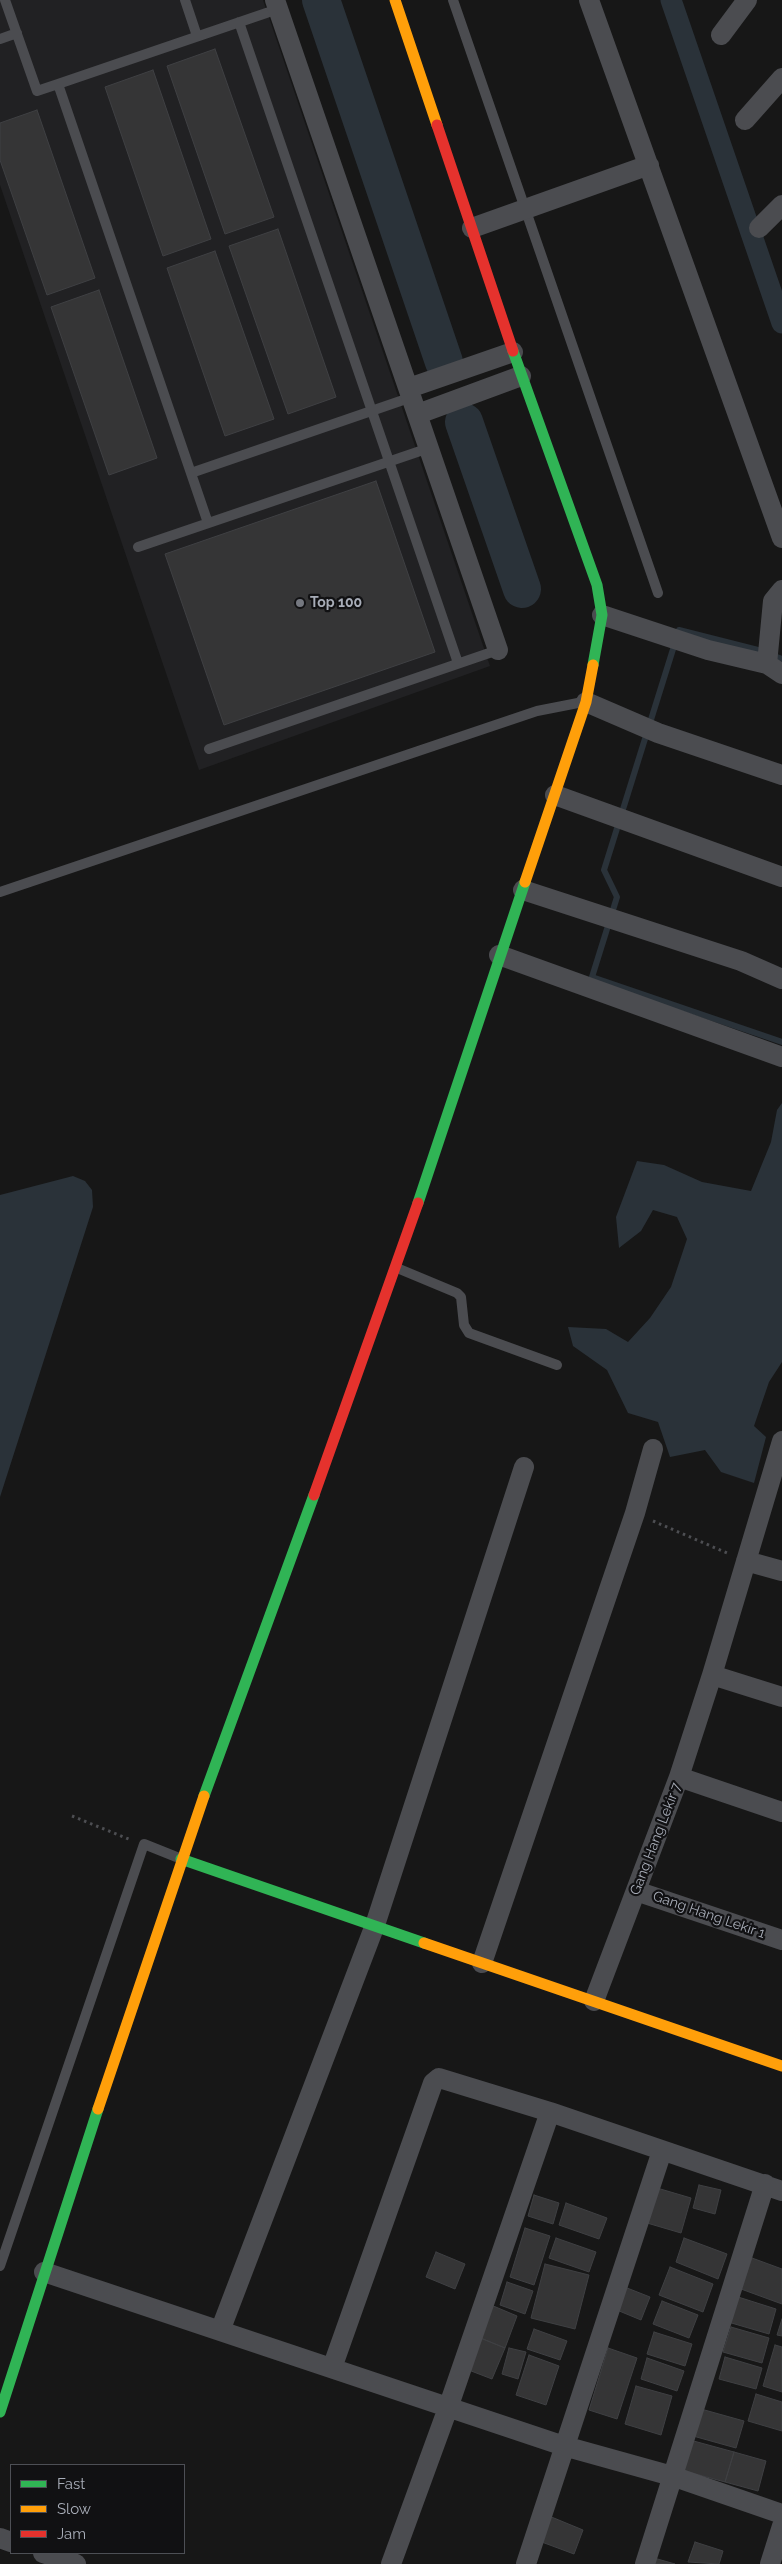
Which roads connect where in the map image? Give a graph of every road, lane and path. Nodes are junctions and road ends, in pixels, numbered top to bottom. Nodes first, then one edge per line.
1 (5, 0) edge
2 (186, 0) edge
3 (395, 0) edge
4 (453, 0) edge
5 (589, 0) edge
6 (747, 0) edge
7 (277, 4) edge
8 (239, 22) junction
9 (17, 33) junction
10 (721, 35) dead end
11 (197, 36) junction
12 (0, 39) edge
13 (782, 78) edge
14 (58, 84) junction
15 (745, 120) dead end
16 (649, 165) junction
17 (782, 205) edge
18 (526, 209) junction
19 (472, 228) junction
20 (758, 228) dead end
21 (513, 352) junction
22 (521, 376) junction
23 (413, 400) junction
24 (372, 411) junction
25 (429, 448) junction
26 (389, 461) junction
27 (190, 473) junction
28 (208, 523) junction
29 (782, 538) edge
30 (138, 547) dead end
31 (782, 590) edge
32 (658, 593) dead end
33 (602, 615) junction
34 (498, 650) joint
35 (771, 661) edge
36 (458, 663) junction
37 (586, 702) junction
38 (209, 748) dead end
39 (782, 775) edge
40 (555, 795) junction
41 (782, 876) edge
42 (523, 890) junction
43 (0, 892) edge
44 (500, 955) junction
45 (782, 979) edge
46 (782, 1058) edge
47 (396, 1268) junction
48 (558, 1365) dead end
49 (782, 1441) edge
50 (653, 1449) dead end
51 (524, 1467) dead end
52 (635, 1513) junction
53 (746, 1561) junction
54 (782, 1571) edge
55 (712, 1675) junction
56 (782, 1697) edge
57 (679, 1777) junction
58 (782, 1812) edge
59 (72, 1816) dead end
60 (144, 1844) junction
61 (181, 1859) junction
62 (636, 1890) junction
63 (375, 1925) junction
64 (782, 1940) edge
65 (482, 1963) junction
66 (594, 2002) junction
67 (782, 2066) edge
68 (550, 2112) junction
69 (662, 2151) junction
70 (773, 2187) edge
71 (0, 2266) edge
72 (44, 2272) junction
73 (220, 2331) junction
74 (332, 2368) junction
75 (448, 2408) junction
76 (0, 2412) edge
77 (564, 2446) junction
78 (672, 2476) junction
79 (782, 2514) edge
80 (782, 2526) edge
81 (46, 2554) edge
82 (76, 2564) edge
83 (391, 2564) edge
84 (526, 2564) edge
85 (645, 2564) edge
86 (770, 2564) edge

1 - 9 lane
2 - 11 lane
3 - 19 main road
4 - 18 lane
5 - 16 street
6 - 10 street
7 - 8 lane
7 - 23 street
8 - 11 lane
8 - 24 lane
9 - 12 lane
9 - 14 lane
11 - 14 lane
13 - 15 street
14 - 27 lane
16 - 18 street
16 - 29 street
17 - 20 street
18 - 19 street
18 - 32 lane
19 - 21 main road
21 - 22 main road
21 - 23 street
22 - 23 street
22 - 33 main road
23 - 24 lane
23 - 25 street
24 - 26 lane
24 - 27 lane
25 - 26 lane
25 - 34 street
26 - 28 lane
26 - 36 lane
27 - 28 lane
28 - 30 lane
31 - 35 street
33 - 35 street
33 - 37 main road
34 - 36 lane
36 - 38 lane
37 - 39 street
37 - 40 main road
37 - 43 lane
40 - 41 street
40 - 42 main road
42 - 44 main road
42 - 45 street
44 - 46 street
44 - 47 main road
47 - 48 lane
47 - 61 main road
49 - 53 street, Gang Hang Lekir 7
50 - 52 street
51 - 63 street
52 - 53 path
52 - 65 street
53 - 54 street
53 - 55 street, Gang Hang Lekir 7
55 - 56 street
55 - 57 street, Gang Hang Lekir 7
57 - 58 street
57 - 62 street, Gang Hang Lekir 7
59 - 60 path
60 - 61 lane
60 - 71 lane
61 - 63 main road
61 - 72 main road
62 - 64 street, Gang Hang Lekir 1
62 - 66 street, Gang Hang Lekir 7
63 - 65 main road
63 - 73 street
65 - 66 main road
66 - 67 main road
68 - 69 street
68 - 74 street
68 - 75 street
69 - 70 street
69 - 77 street
70 - 78 street
72 - 73 street
72 - 76 main road
73 - 74 street
74 - 75 street
75 - 77 street
75 - 83 street
77 - 78 street
77 - 84 street
78 - 79 street
78 - 85 street
80 - 86 street
81 - 82 street

